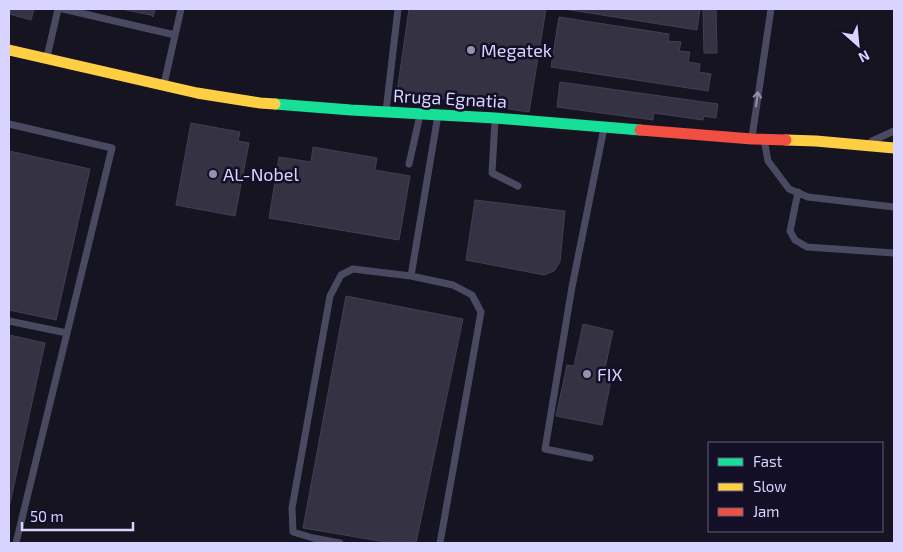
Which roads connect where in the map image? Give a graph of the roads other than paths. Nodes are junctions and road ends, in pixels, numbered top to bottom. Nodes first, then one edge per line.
1 (58, 9) edge
2 (63, 9) edge
3 (181, 9) edge
4 (398, 9) edge
5 (771, 9) edge
6 (175, 35) junction
7 (9, 50) edge
8 (47, 59) junction
9 (164, 85) junction
10 (386, 111) junction
11 (420, 114) junction
12 (438, 115) junction
13 (495, 118) junction
14 (9, 124) edge
15 (605, 126) junction
16 (894, 130) edge
17 (752, 138) junction
18 (764, 139) junction
19 (864, 145) junction
20 (894, 148) edge
21 (409, 164) dead end
22 (518, 186) dead end
23 (798, 192) junction
24 (894, 207) edge
25 (894, 252) edge
26 (411, 276) junction
27 (9, 321) edge
28 (67, 333) junction
29 (590, 458) dead end
30 (9, 538) edge
31 (17, 541) edge
32 (340, 543) edge
33 (440, 543) edge

1 - 8 lane
2 - 6 lane
3 - 6 lane
4 - 10 lane
17 -> 5 lane
6 - 9 lane
7 - 8 main road, Rruga Egnatia
8 - 9 main road, Rruga Egnatia
9 - 10 main road, Rruga Egnatia
10 - 11 main road, Rruga Egnatia
11 - 12 main road, Rruga Egnatia
11 - 21 lane
12 - 13 main road, Rruga Egnatia
12 - 26 lane
13 - 15 main road, Rruga Egnatia
13 - 22 lane
14 - 28 lane
15 - 17 main road, Rruga Egnatia
15 - 29 lane
16 - 19 lane
17 - 18 main road, Rruga Egnatia
18 - 19 main road, Rruga Egnatia
18 - 23 lane
19 - 20 main road, Rruga Egnatia
23 - 24 lane
23 - 25 lane
26 - 32 lane
26 - 33 lane
27 - 28 lane
28 - 31 lane
30 - 31 lane

